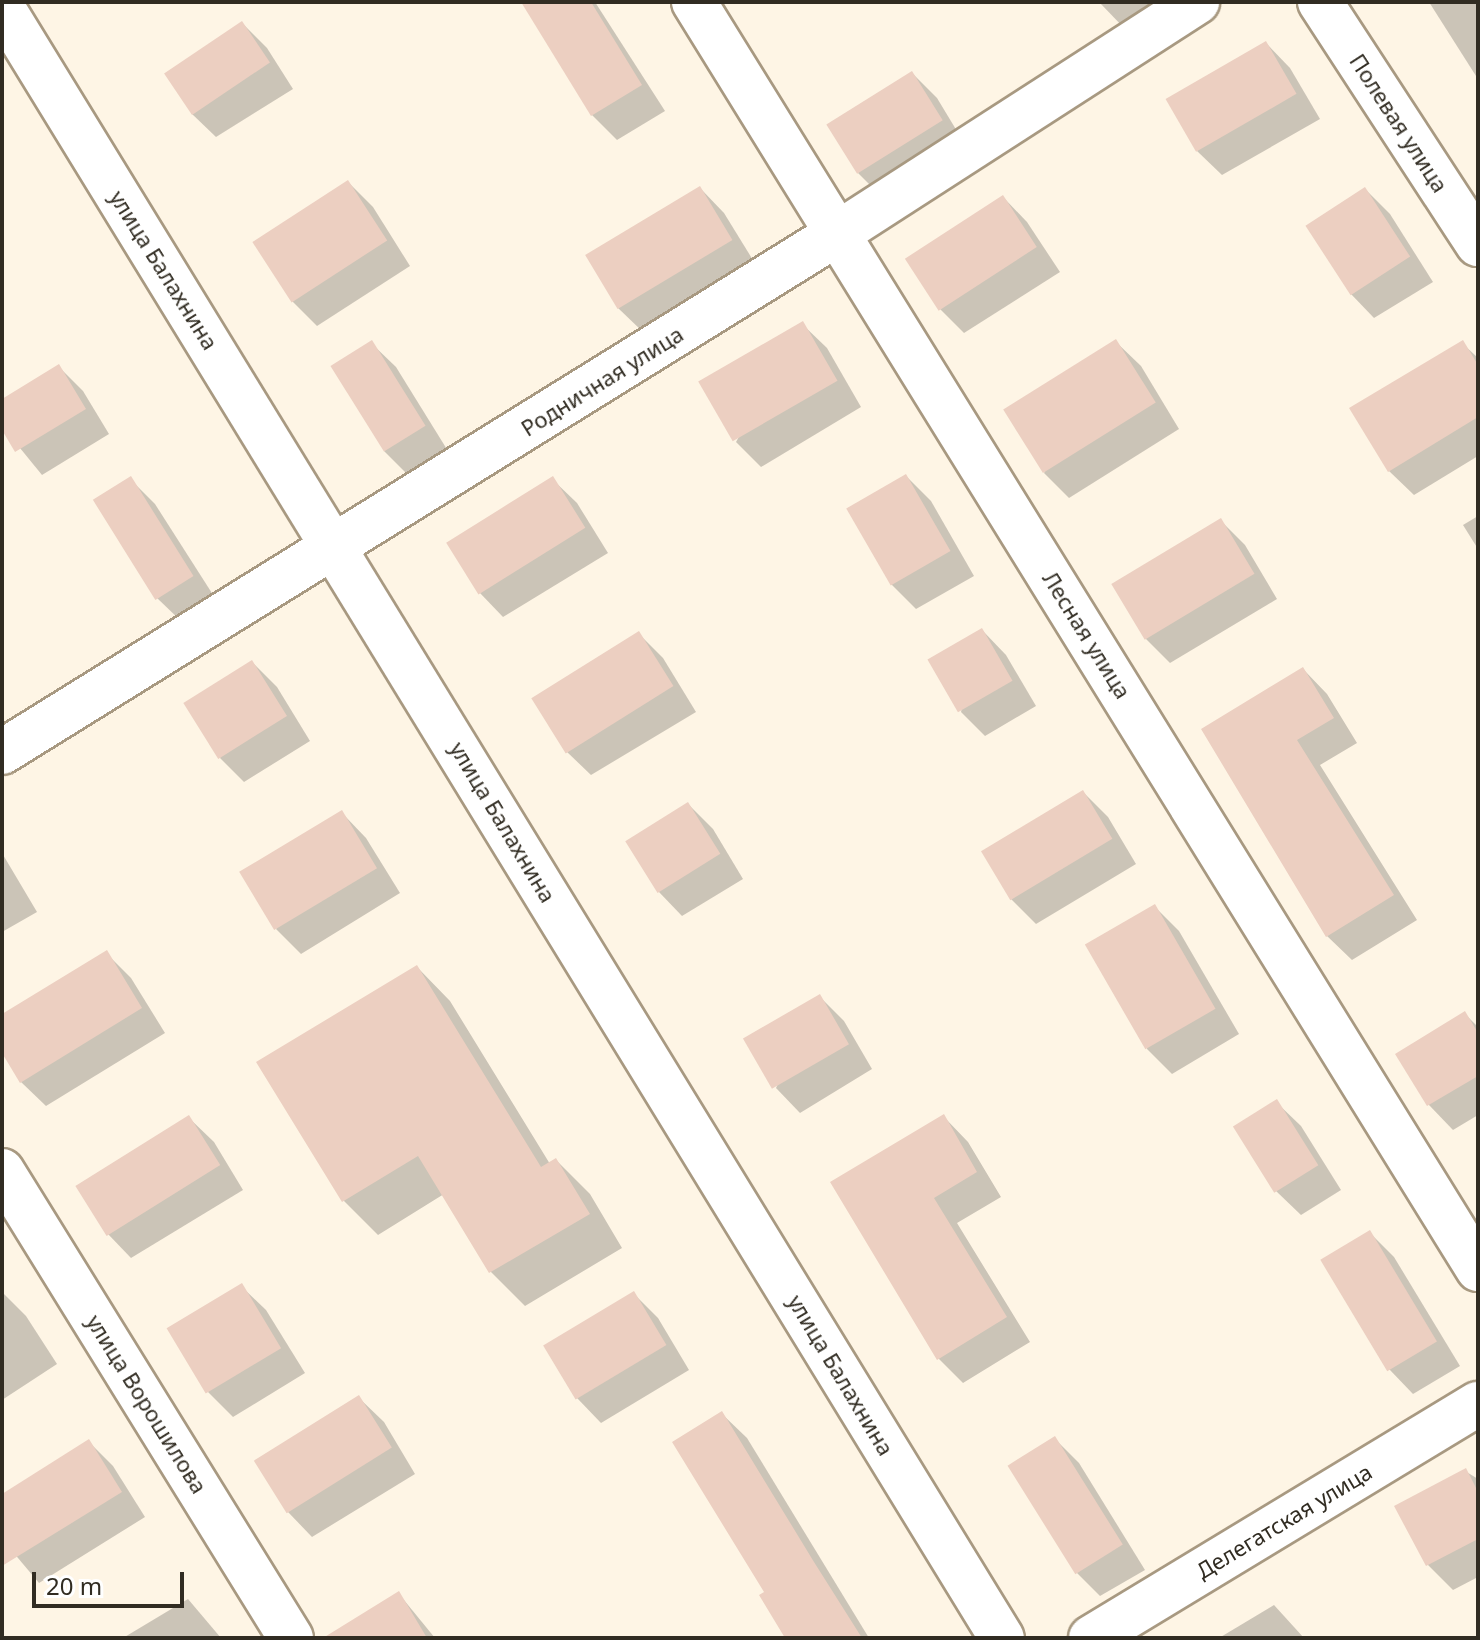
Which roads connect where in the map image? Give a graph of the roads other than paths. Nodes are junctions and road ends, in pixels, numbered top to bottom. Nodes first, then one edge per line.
1 (694, 2) edge
2 (1197, 2) edge
3 (1320, 2) edge
4 (2, 7) edge
5 (840, 232) junction
6 (1478, 244) edge
7 (335, 547) junction
8 (2, 752) edge
9 (2, 1171) edge
10 (1478, 1269) edge
11 (1478, 1404) edge
12 (291, 1638) edge
13 (1002, 1638) edge
14 (1091, 1638) edge

1 - 5 street, Лесная улица
2 - 5 street, Родничная улица
3 - 6 street, Полевая улица
4 - 7 street, улица Балахнина
5 - 7 street, Родничная улица
5 - 10 street, Лесная улица
7 - 8 street, Родничная улица
7 - 13 street, улица Балахнина
9 - 12 street, улица Ворошилова
11 - 14 street, Делегатская улица

